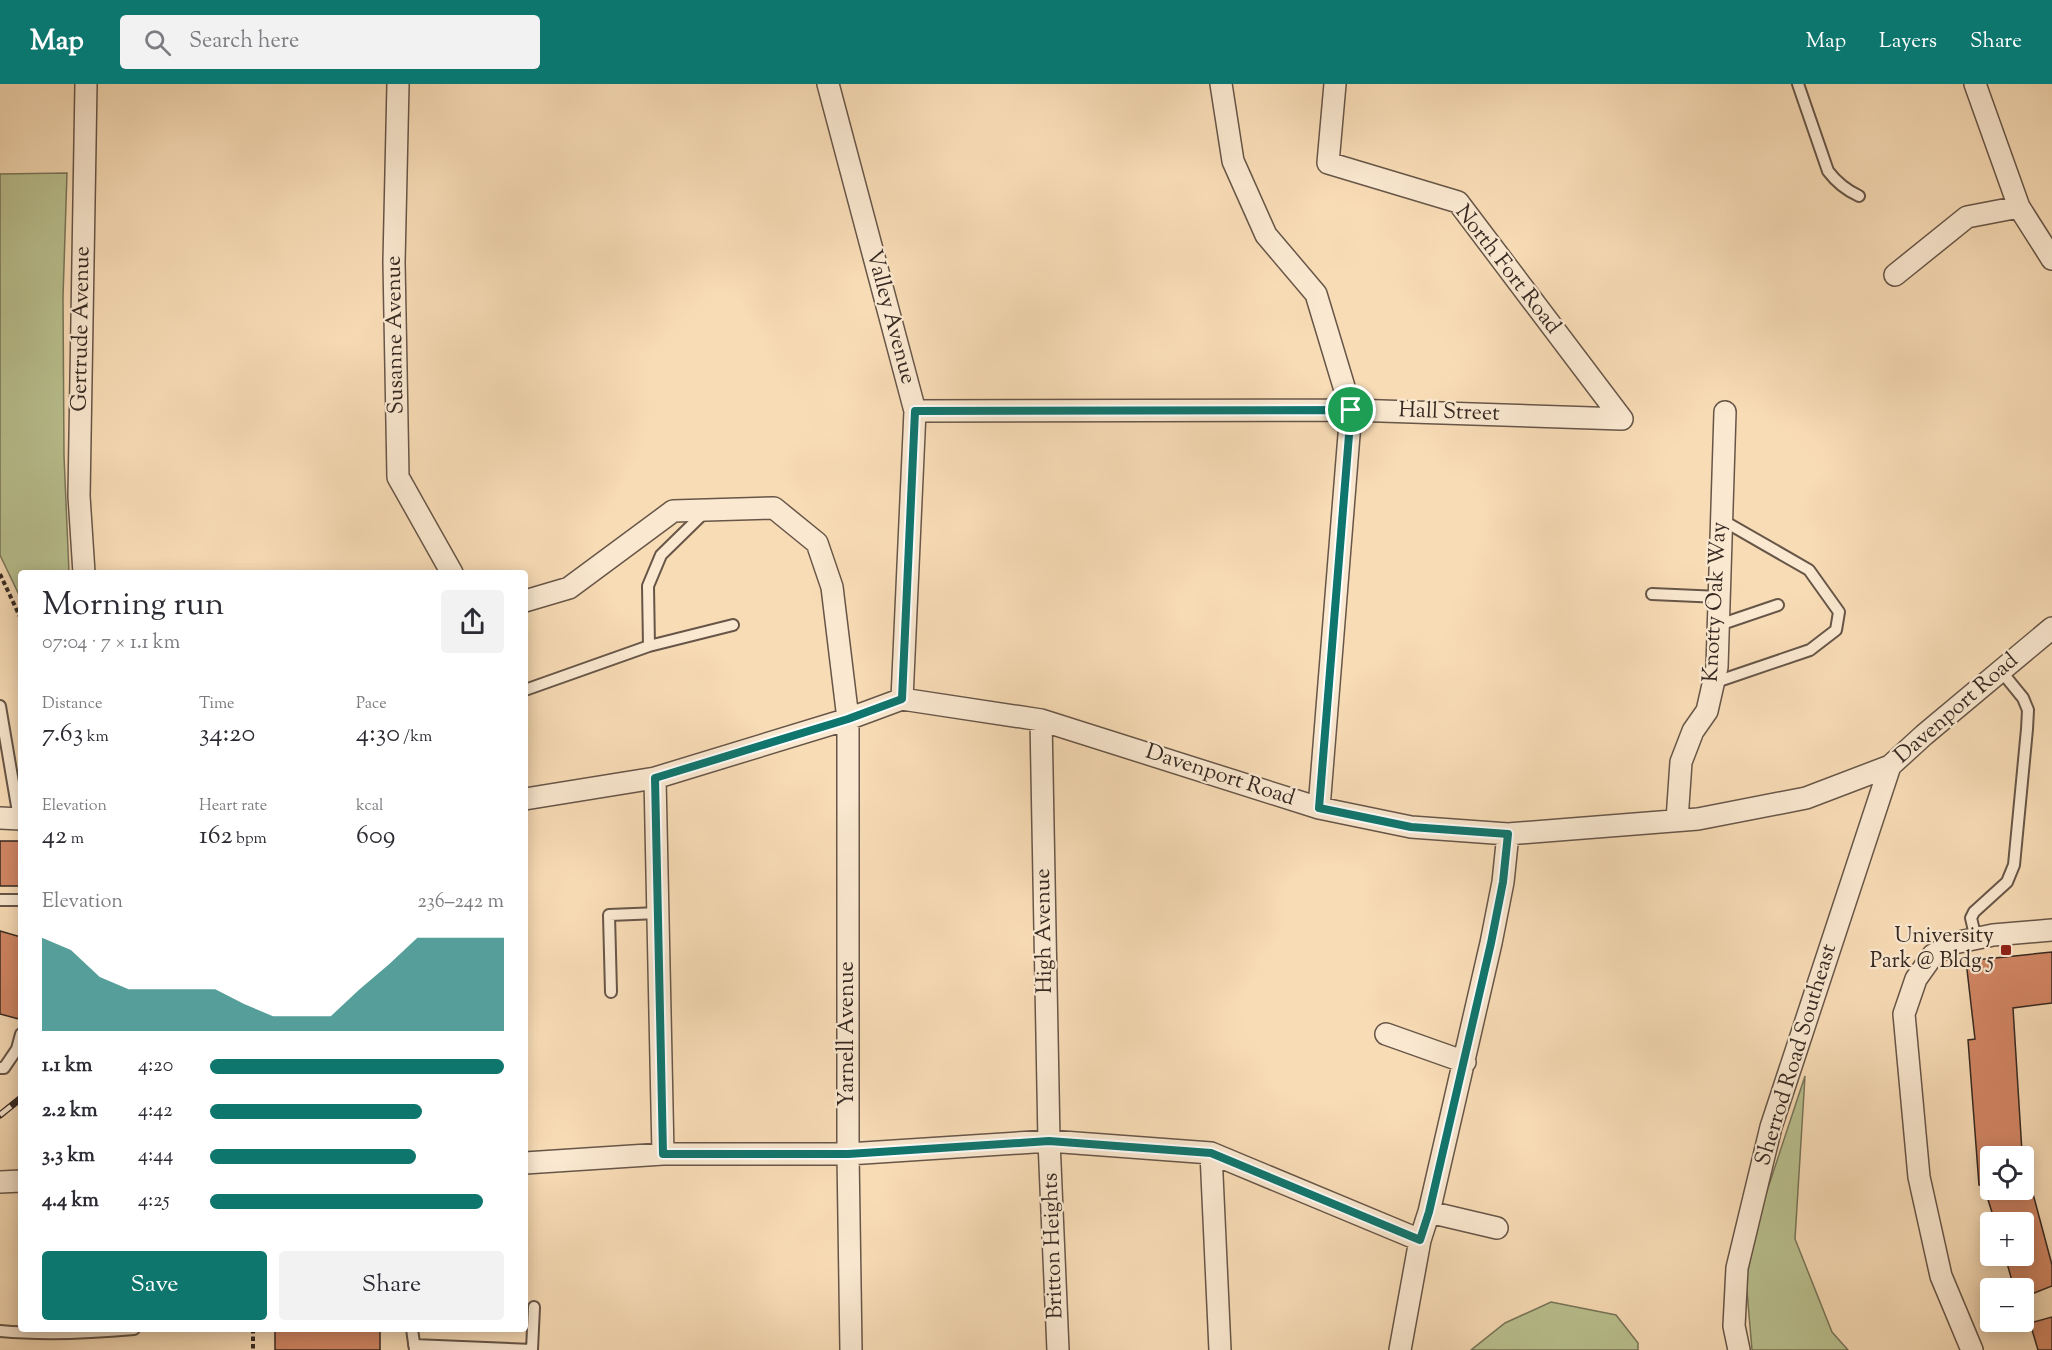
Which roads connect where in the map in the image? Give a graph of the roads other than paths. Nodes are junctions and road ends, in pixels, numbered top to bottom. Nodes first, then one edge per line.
1 (86, 84) edge
2 (398, 84) edge
3 (828, 84) edge
4 (1221, 84) edge
5 (1335, 84) edge
6 (1798, 84) edge
7 (1975, 84) edge
8 (1859, 196) dead end
9 (2019, 207) junction
10 (2052, 259) edge
11 (1895, 275) dead end
12 (1351, 410) junction
13 (915, 411) junction
14 (1725, 412) dead end
15 (1622, 419) joint
16 (707, 510) junction
17 (1722, 520) junction
18 (84, 570) edge
19 (450, 570) edge
20 (1652, 594) dead end
21 (1720, 597) junction
22 (528, 600) edge
23 (1778, 605) dead end
24 (733, 625) dead end
25 (1719, 625) junction
26 (2052, 628) edge
27 (649, 646) junction
28 (2001, 671) junction
29 (1713, 683) junction
30 (528, 689) edge
31 (902, 699) junction
32 (0, 706) edge
33 (848, 719) junction
34 (1041, 720) junction
35 (1890, 766) junction
36 (655, 778) junction
37 (528, 799) edge
38 (1319, 808) junction
39 (13, 818) edge
40 (1677, 820) junction
41 (1508, 834) junction
42 (0, 900) edge
43 (18, 900) edge
44 (659, 914) junction
45 (2052, 930) edge
46 (1976, 939) junction
47 (611, 992) dead end
48 (1386, 1034) dead end
49 (18, 1043) edge
50 (1465, 1062) junction
51 (0, 1068) edge
52 (1049, 1141) junction
53 (1211, 1153) junction
54 (663, 1154) junction
55 (848, 1154) junction
56 (528, 1163) edge
57 (18, 1181) edge
58 (0, 1182) edge
59 (1429, 1212) junction
60 (1497, 1228) dead end
61 (1420, 1240) junction
62 (534, 1307) dead end
63 (0, 1331) edge
64 (99, 1332) edge
65 (412, 1332) edge
66 (414, 1348) edge
67 (479, 1350) edge
68 (851, 1350) edge
69 (1058, 1350) edge
70 (1220, 1350) edge
71 (1400, 1350) edge
72 (1739, 1350) edge
73 (1972, 1350) edge

1 - 18 street, Gertrude Avenue
2 - 19 street, Susanne Avenue
3 - 13 street, Valley Avenue
4 - 12 street
5 - 15 street, North Fort Road
6 - 8 lane
7 - 9 street
9 - 10 street
9 - 11 street
12 - 13 street, Hall Street
12 - 15 street, Hall Street
12 - 38 street
13 - 31 street, Valley Avenue
14 - 17 street, Knotty Oak Way
16 - 22 street
16 - 27 lane
16 - 33 street
17 - 21 street, Knotty Oak Way
17 - 29 lane
20 - 21 lane
21 - 25 street, Knotty Oak Way
23 - 25 lane
24 - 27 lane
25 - 29 street, Knotty Oak Way
26 - 28 street, Davenport Road
27 - 30 lane
28 - 35 street, Davenport Road
28 - 46 lane
29 - 40 street, Knotty Oak Way
31 - 33 street, Davenport Road
31 - 34 street, Davenport Road
32 - 39 lane
33 - 36 street, Davenport Road
33 - 55 street, Yarnell Avenue
34 - 38 street, Davenport Road
34 - 52 street, High Avenue
35 - 40 street, Davenport Road
35 - 72 street, Sherrod Road Southeast
36 - 37 street, Davenport Road
36 - 44 street
38 - 41 street, Davenport Road
40 - 41 street, Davenport Road
41 - 50 street
42 - 43 lane
44 - 47 lane
44 - 54 street
45 - 46 street
46 - 73 street
48 - 50 street
49 - 51 lane
50 - 59 street
52 - 53 street
52 - 55 street
52 - 69 street, Britton Heights
53 - 61 street
53 - 70 street
54 - 55 street
54 - 56 street
55 - 68 street, Yarnell Avenue
57 - 58 street
59 - 60 street
59 - 61 street
61 - 71 street
62 - 67 lane
63 - 64 lane
65 - 66 lane
66 - 67 lane

